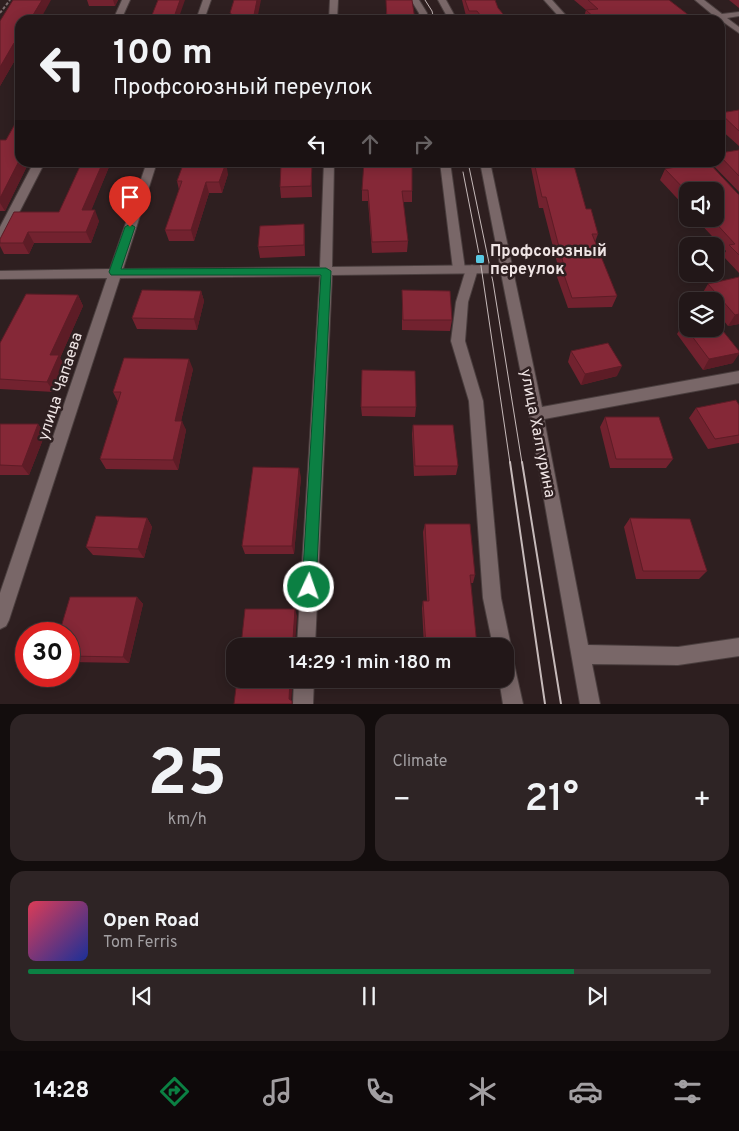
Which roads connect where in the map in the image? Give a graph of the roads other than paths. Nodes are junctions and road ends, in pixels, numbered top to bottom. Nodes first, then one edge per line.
1 (126, 0) edge
2 (207, 0) edge
3 (334, 0) edge
4 (415, 0) edge
5 (442, 0) edge
6 (548, 0) edge
7 (699, 0) edge
8 (739, 14) edge
9 (118, 15) edge
10 (202, 15) edge
11 (334, 15) edge
12 (423, 15) edge
13 (450, 15) edge
14 (562, 15) edge
15 (720, 15) edge
16 (725, 16) edge
17 (725, 19) edge
18 (739, 31) edge
19 (37, 167) edge
20 (150, 167) edge
21 (329, 167) edge
22 (446, 167) edge
23 (486, 167) edge
24 (0, 238) edge
25 (505, 268) junction
26 (465, 269) junction
27 (326, 271) junction
28 (114, 272) junction
29 (0, 275) edge
30 (739, 377) edge
31 (536, 414) junction
32 (0, 620) edge
33 (306, 638) edge
34 (500, 638) edge
35 (739, 647) edge
36 (582, 654) junction
37 (304, 688) edge
38 (510, 688) edge
39 (303, 704) edge
40 (513, 704) edge
41 (590, 704) edge

1 - 9 street
2 - 10 street
3 - 11 street
4 - 12 street
5 - 13 street
6 - 14 street
7 - 15 street
8 - 16 street
17 - 18 street
19 - 24 street
20 - 28 street, улица Чапаева
21 - 27 street
22 - 26 street
23 - 25 street, улица Халтурина
25 - 26 street
25 - 31 street, улица Халтурина
26 - 27 street
26 - 34 street
27 - 28 street
27 - 33 street
28 - 29 street
28 - 32 street, улица Чапаева
30 - 31 street
31 - 36 street, улица Халтурина
35 - 36 street
36 - 41 street, улица Халтурина
37 - 39 street
38 - 40 street

